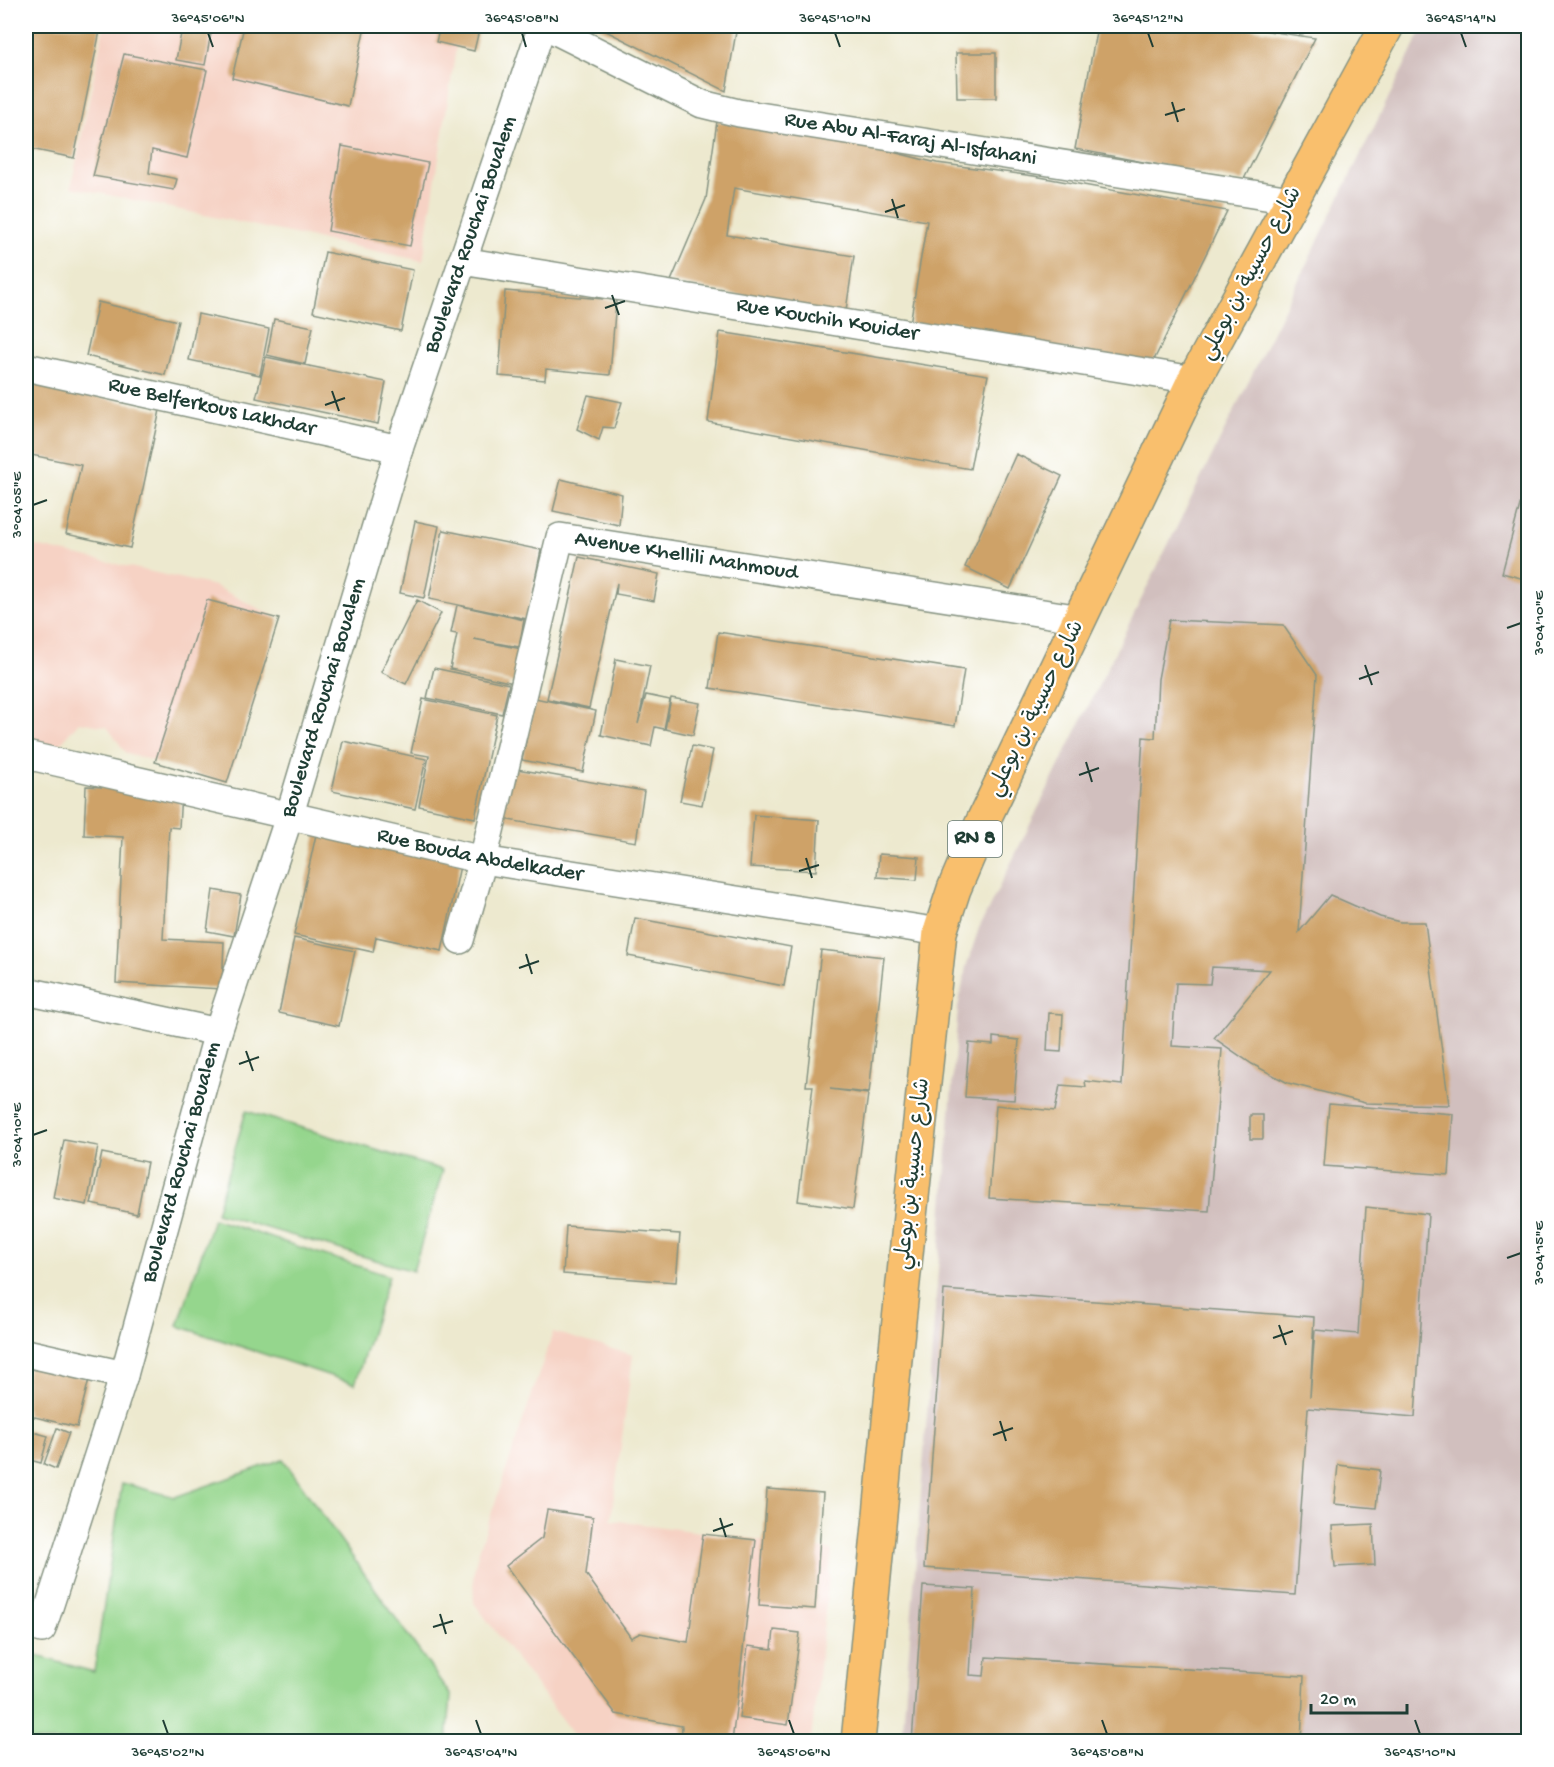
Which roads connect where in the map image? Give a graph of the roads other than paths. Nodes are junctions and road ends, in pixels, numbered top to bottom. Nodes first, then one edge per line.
1 (544, 26) edge
2 (1387, 26) edge
3 (1291, 200) junction
4 (462, 261) junction
5 (26, 367) edge
6 (1194, 380) junction
7 (399, 449) junction
8 (1081, 619) junction
9 (26, 755) edge
10 (289, 817) junction
11 (483, 860) junction
12 (940, 932) junction
13 (460, 940) dead end
14 (26, 991) edge
15 (218, 1032) junction
16 (26, 1353) edge
17 (124, 1375) junction
18 (26, 1624) edge
19 (858, 1742) edge

1 - 3 street, Rue Abu Al-Faraj Al-Isfahani
1 - 4 street, Boulevard Rouchai Boualem
2 - 3 main road, شارع حسيبة بن بوعلي / RN 8
3 - 6 main road, شارع حسيبة بن بوعلي / RN 8
4 - 6 street, Rue Kouchih Kouider
4 - 7 street, Boulevard Rouchai Boualem
5 - 7 street, Rue Belferkous Lakhdar
6 - 8 main road, شارع حسيبة بن بوعلي / RN 8
7 - 10 street, Boulevard Rouchai Boualem
8 - 11 street, Avenue Khellili Mahmoud
8 - 12 main road, شارع حسيبة بن بوعلي / RN 8
9 - 10 street, Rue Bouda Abdelkader
10 - 11 street, Rue Bouda Abdelkader
10 - 15 street, Boulevard Rouchai Boualem
11 - 12 street, Rue Bouda Abdelkader
11 - 13 street, Avenue Khellili Mahmoud
12 - 19 main road, شارع حسيبة بن بوعلي / RN 8
14 - 15 street
15 - 17 street, Boulevard Rouchai Boualem
16 - 17 street
17 - 18 street, Boulevard Rouchai Boualem

